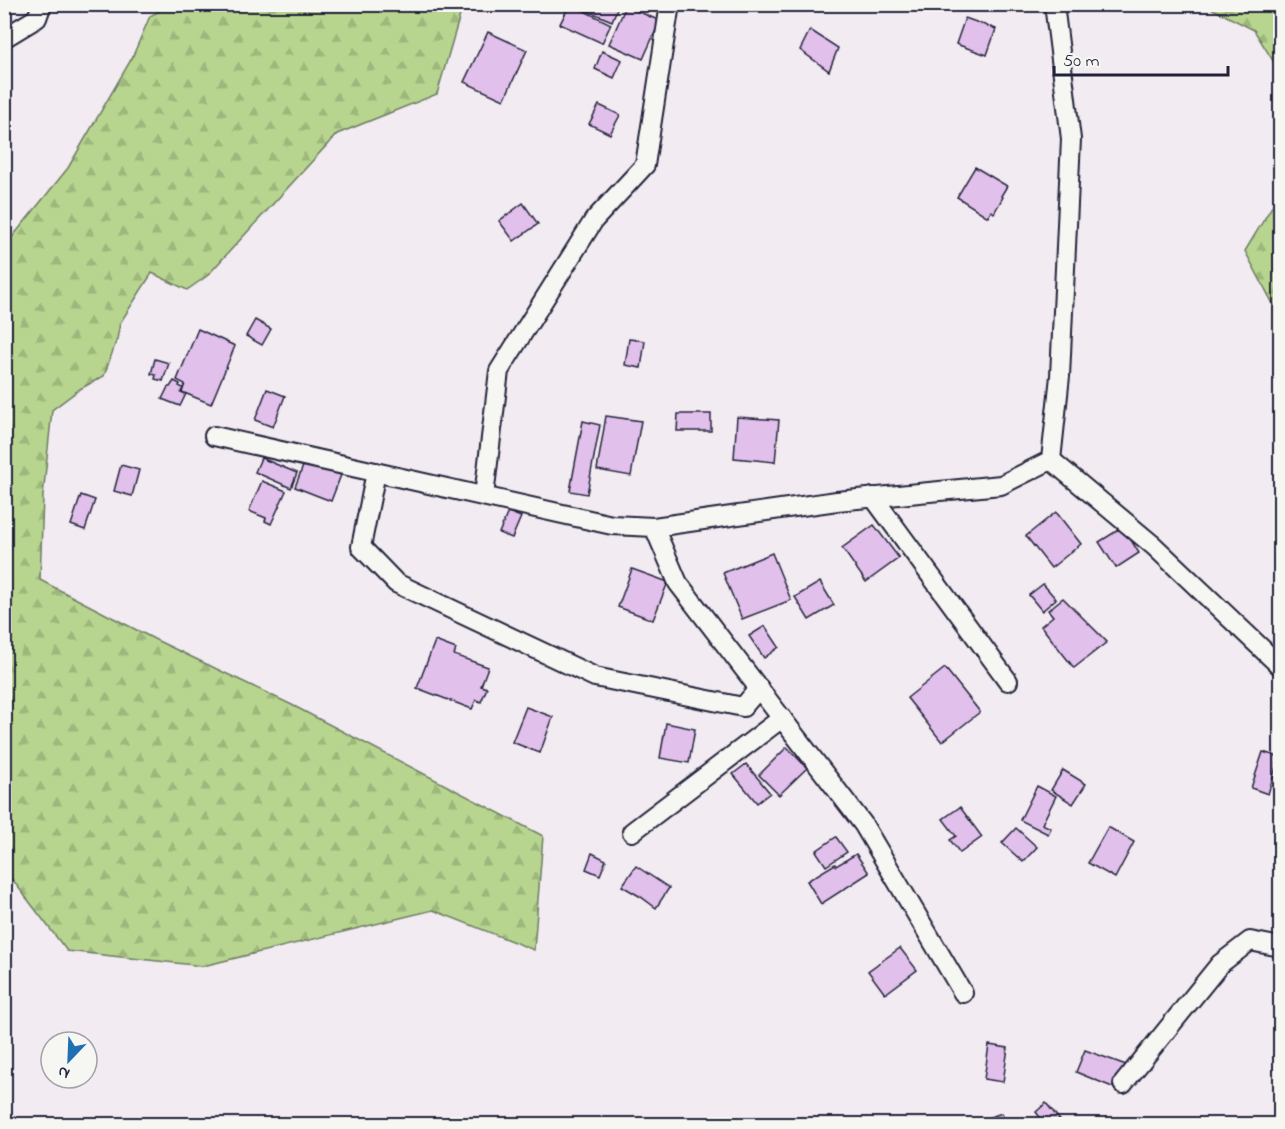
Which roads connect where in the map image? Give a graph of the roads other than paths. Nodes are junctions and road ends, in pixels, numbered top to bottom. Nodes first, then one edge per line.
1 (42, 4) edge
2 (670, 4) edge
3 (1054, 4) edge
4 (4, 38) edge
5 (214, 436) dead end
6 (1051, 460) junction
7 (376, 472) junction
8 (484, 496) junction
9 (873, 497) junction
10 (654, 527) junction
11 (1281, 666) edge
12 (1008, 681) dead end
13 (759, 688) junction
14 (782, 718) junction
15 (632, 832) dead end
16 (1281, 947) edge
17 (963, 993) dead end
18 (1124, 1084) dead end

1 - 4 street
2 - 8 street
3 - 6 street
5 - 7 street
6 - 9 street
6 - 11 street
7 - 8 street
7 - 13 street
8 - 10 street
9 - 10 street
9 - 12 street
10 - 13 street
13 - 14 street
14 - 15 street
14 - 17 street
16 - 18 street

